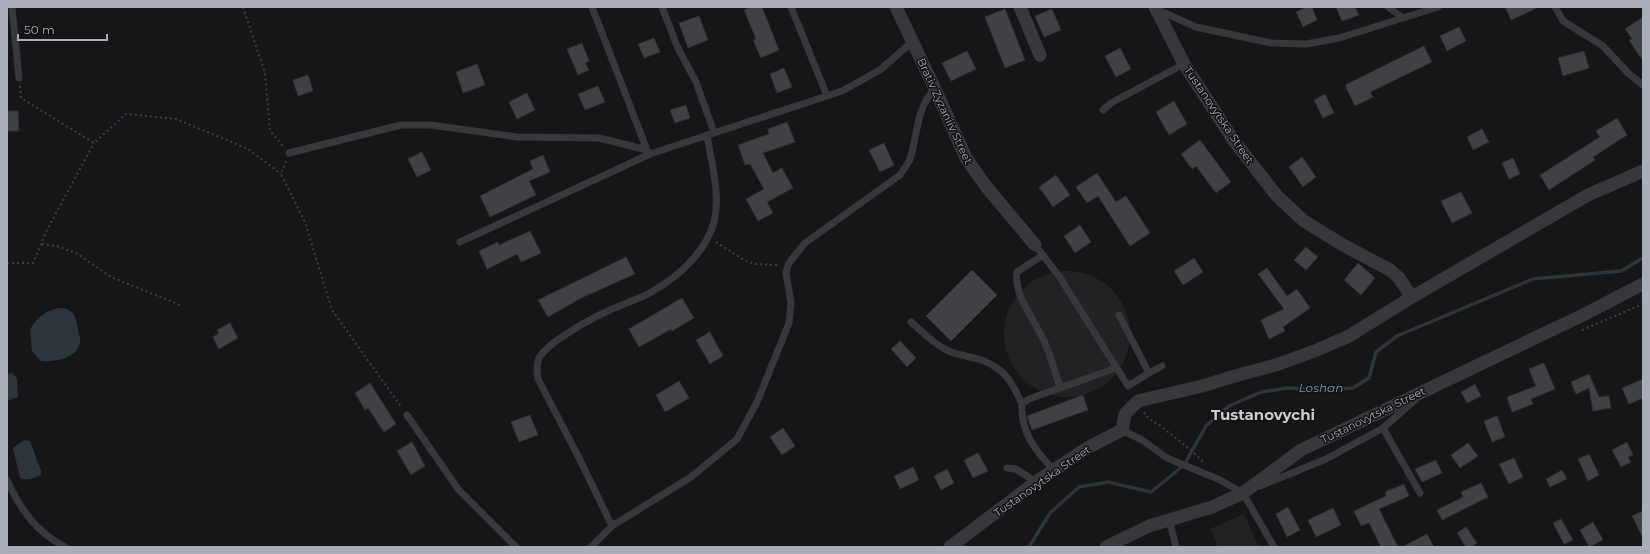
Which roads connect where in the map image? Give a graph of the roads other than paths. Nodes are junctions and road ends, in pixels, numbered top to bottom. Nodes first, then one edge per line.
1 (12, 7) edge
2 (592, 7) edge
3 (662, 7) edge
4 (791, 7) edge
5 (896, 7) edge
6 (1020, 7) edge
7 (1388, 7) edge
8 (1438, 7) edge
9 (1555, 7) edge
10 (1156, 8) edge
11 (1403, 18) junction
12 (912, 42) junction
13 (1040, 55) dead end
14 (1184, 64) junction
15 (19, 78) road end
16 (1643, 85) edge
17 (936, 89) junction
18 (827, 96) junction
19 (1103, 110) dead end
20 (710, 133) junction
21 (649, 152) junction
22 (290, 153) road end
23 (1643, 171) edge
24 (460, 242) dead end
25 (1039, 250) junction
26 (1643, 284) edge
27 (1412, 297) junction
28 (1119, 315) dead end
29 (911, 322) dead end
30 (1162, 366) dead end
31 (1116, 368) junction
32 (1149, 373) junction
33 (1060, 388) junction
34 (1428, 389) junction
35 (1022, 404) junction
36 (407, 415) road end
37 (1383, 428) junction
38 (1122, 430) junction
39 (1007, 468) dead end
40 (1054, 470) junction
41 (7, 480) edge
42 (1036, 482) junction
43 (1243, 493) junction
44 (1420, 493) dead end
45 (1168, 519) junction
46 (612, 526) junction
47 (65, 547) edge
48 (516, 547) edge
49 (591, 547) edge
50 (950, 547) edge
51 (1106, 547) edge
52 (1176, 547) edge
53 (1274, 547) edge

1 - 15 lane
2 - 21 lane
3 - 20 lane
4 - 18 lane
5 - 12 street, Brativ Zyzaniiv Street
6 - 13 street
7 - 11 lane
8 - 11 lane
9 - 16 lane
10 - 11 lane
10 - 14 street, Tustanovytska Street
12 - 17 street, Brativ Zyzaniiv Street
12 - 18 lane
14 - 19 lane
14 - 27 street, Tustanovytska Street
17 - 25 street, Brativ Zyzaniiv Street
17 - 46 lane
18 - 20 lane
20 - 21 lane
20 - 46 lane
21 - 22 lane
21 - 24 lane
23 - 27 street
25 - 31 lane
25 - 33 lane
26 - 34 street, Tustanovytska Street
27 - 38 street
28 - 32 lane
29 - 35 lane
30 - 32 lane
31 - 32 lane
31 - 33 lane
33 - 35 lane
34 - 37 lane
34 - 43 street, Tustanovytska Street
35 - 40 lane
36 - 48 lane
37 - 43 lane
37 - 44 lane
38 - 40 street, Tustanovytska Street
38 - 43 lane
39 - 42 lane
40 - 42 street, Tustanovytska Street
41 - 47 lane
42 - 50 street, Tustanovytska Street
43 - 45 street, Tustanovytska Street
43 - 53 lane
45 - 51 street, Tustanovytska Street
45 - 52 lane
46 - 49 lane

